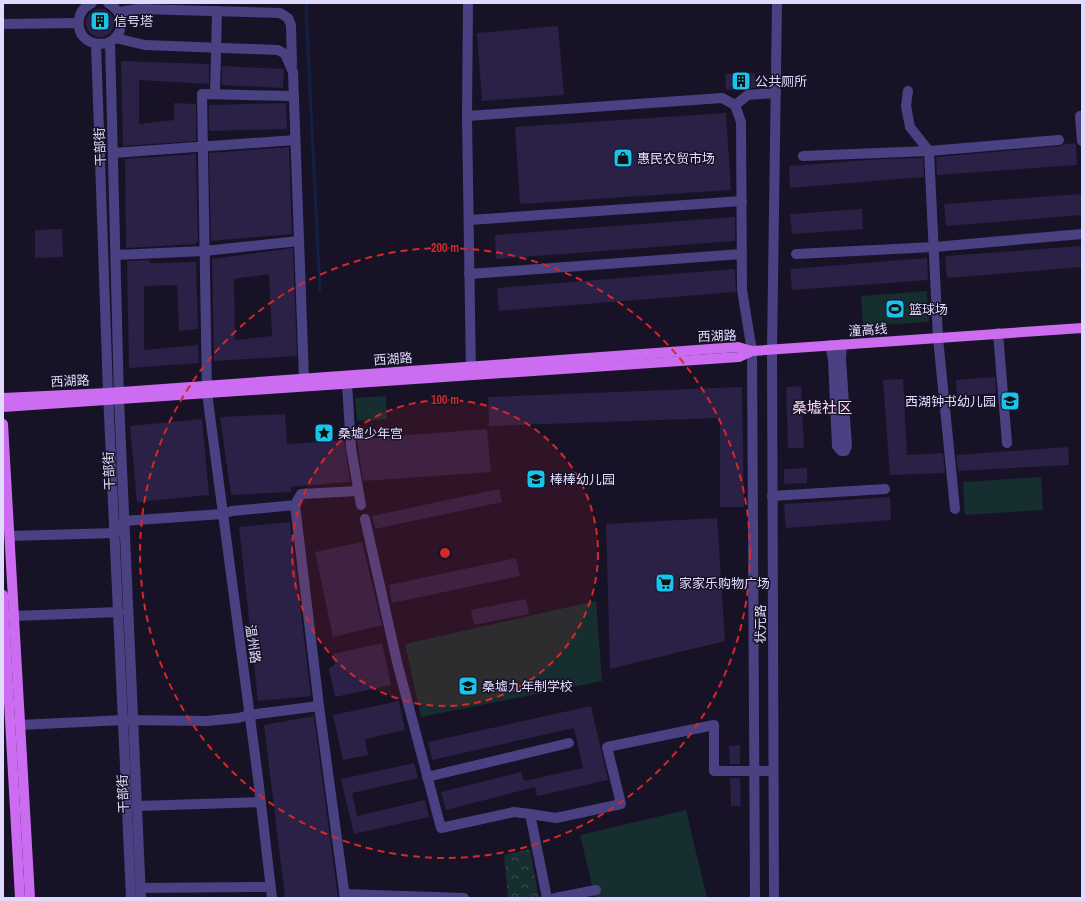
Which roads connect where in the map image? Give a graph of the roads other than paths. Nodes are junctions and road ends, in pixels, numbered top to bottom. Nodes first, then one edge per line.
1 (92, 3) edge
2 (108, 3) edge
3 (468, 3) edge
4 (777, 3) edge
5 (182, 7) edge
6 (217, 11) junction
7 (119, 12) junction
8 (78, 23) junction
9 (3, 24) edge
10 (112, 40) junction
11 (96, 44) junction
12 (216, 48) junction
13 (293, 72) junction
14 (908, 91) dead end
15 (776, 92) junction
16 (215, 94) junction
17 (294, 96) junction
18 (735, 105) junction
19 (467, 116) junction
20 (1082, 116) edge
21 (295, 140) junction
22 (1059, 140) dead end
23 (1082, 141) edge
24 (203, 146) junction
25 (930, 151) junction
26 (113, 153) junction
27 (803, 156) dead end
28 (742, 201) junction
29 (469, 220) junction
30 (1082, 234) edge
31 (299, 241) junction
32 (934, 247) junction
33 (204, 251) junction
34 (742, 254) junction
35 (796, 254) dead end
36 (116, 255) junction
37 (469, 274) junction
38 (1082, 328) edge
39 (998, 333) junction
40 (938, 338) junction
41 (842, 344) junction
42 (830, 345) junction
43 (772, 350) junction
44 (752, 351) junction
45 (471, 371) junction
46 (304, 379) junction
47 (347, 384) junction
48 (207, 389) junction
49 (108, 396) junction
50 (119, 396) junction
51 (3, 398) edge
52 (3, 407) edge
53 (3, 424) edge
54 (1007, 443) dead end
55 (884, 489) dead end
56 (358, 490) junction
57 (772, 496) junction
58 (295, 505) junction
59 (360, 505) dead end
60 (955, 509) dead end
61 (222, 514) junction
62 (366, 520) dead end
63 (124, 521) junction
64 (115, 533) junction
65 (10, 536) junction
66 (3, 595) edge
67 (119, 612) junction
68 (14, 616) junction
69 (318, 706) junction
70 (249, 715) junction
71 (128, 720) junction
72 (11, 725) edge
73 (569, 743) dead end
74 (754, 771) junction
75 (773, 771) junction
76 (427, 777) junction
77 (260, 802) junction
78 (137, 806) junction
79 (530, 814) junction
80 (270, 887) junction
81 (596, 890) dead end
82 (140, 893) edge
83 (344, 896) edge
84 (20, 898) edge
85 (30, 898) edge
86 (131, 898) edge
87 (272, 898) edge
88 (464, 898) edge
89 (547, 898) edge
90 (555, 898) edge
91 (754, 898) edge
92 (774, 898) edge

1 - 8 street
2 - 7 street
3 - 19 street
4 - 15 street, 状元路
5 - 6 street
5 - 7 street
6 - 12 street
6 - 13 street
7 - 10 street, 干部街
8 - 9 street
8 - 11 street
10 - 11 street
10 - 12 street
10 - 26 street, 干部街
11 - 49 street, 干部街
12 - 13 street
12 - 16 street
13 - 17 street
14 - 25 street
15 - 18 street
15 - 43 street, 状元路
16 - 17 street
16 - 24 street, 温州路
17 - 21 street
18 - 19 street
18 - 28 street, 状元路
19 - 29 street
20 - 23 street
21 - 24 street
21 - 31 street
22 - 25 street
24 - 26 street
24 - 33 street, 温州路
25 - 27 street
25 - 32 street
26 - 36 street, 干部街
28 - 29 street
28 - 34 street, 状元路
29 - 37 street
30 - 32 street
31 - 33 street
31 - 46 street
32 - 35 street
32 - 40 street
33 - 36 street
33 - 48 street, 温州路
34 - 37 street
34 - 44 street, 状元路
36 - 50 street, 干部街
37 - 45 street
38 - 39 main road, 潼高线
39 - 40 main road, 潼高线
39 - 54 street
40 - 41 main road, 潼高线
40 - 60 street
41 - 42 main road, 潼高线
41 - 42 street
42 - 43 main road, 潼高线
43 - 44 main road, 潼高线
43 - 57 street, 状元路
44 - 45 main road, 西湖路
44 - 74 street, 状元路
45 - 46 main road, 西湖路
45 - 47 main road, 西湖路
46 - 48 main road, 西湖路
47 - 48 main road, 西湖路
47 - 56 street
48 - 50 main road, 西湖路
48 - 61 street, 温州路
49 - 50 main road, 西湖路
49 - 51 main road, 西湖路
49 - 52 main road, 西湖路
49 - 64 street, 干部街
50 - 63 street, 干部街
53 - 65 main road
55 - 57 street
56 - 58 street
56 - 59 street
57 - 75 street, 状元路
58 - 61 street
58 - 69 street
61 - 63 street
61 - 70 street, 温州路
62 - 76 street
63 - 64 street
63 - 71 street, 干部街
64 - 65 street
64 - 67 street, 干部街
65 - 68 main road
66 - 72 main road
67 - 68 street
67 - 71 street, 干部街
68 - 72 main road
69 - 70 street
69 - 83 street
70 - 71 street
70 - 77 street, 温州路
71 - 72 street
71 - 78 street, 干部街
71 - 86 street, 干部街
72 - 84 main road
72 - 85 main road
73 - 76 street
74 - 75 street
74 - 79 street
74 - 91 street, 状元路
75 - 92 street, 状元路
76 - 79 street
77 - 78 street
77 - 80 street, 温州路
78 - 82 street, 干部街
79 - 89 street
80 - 82 street
80 - 87 street, 温州路
81 - 90 street
83 - 88 street

